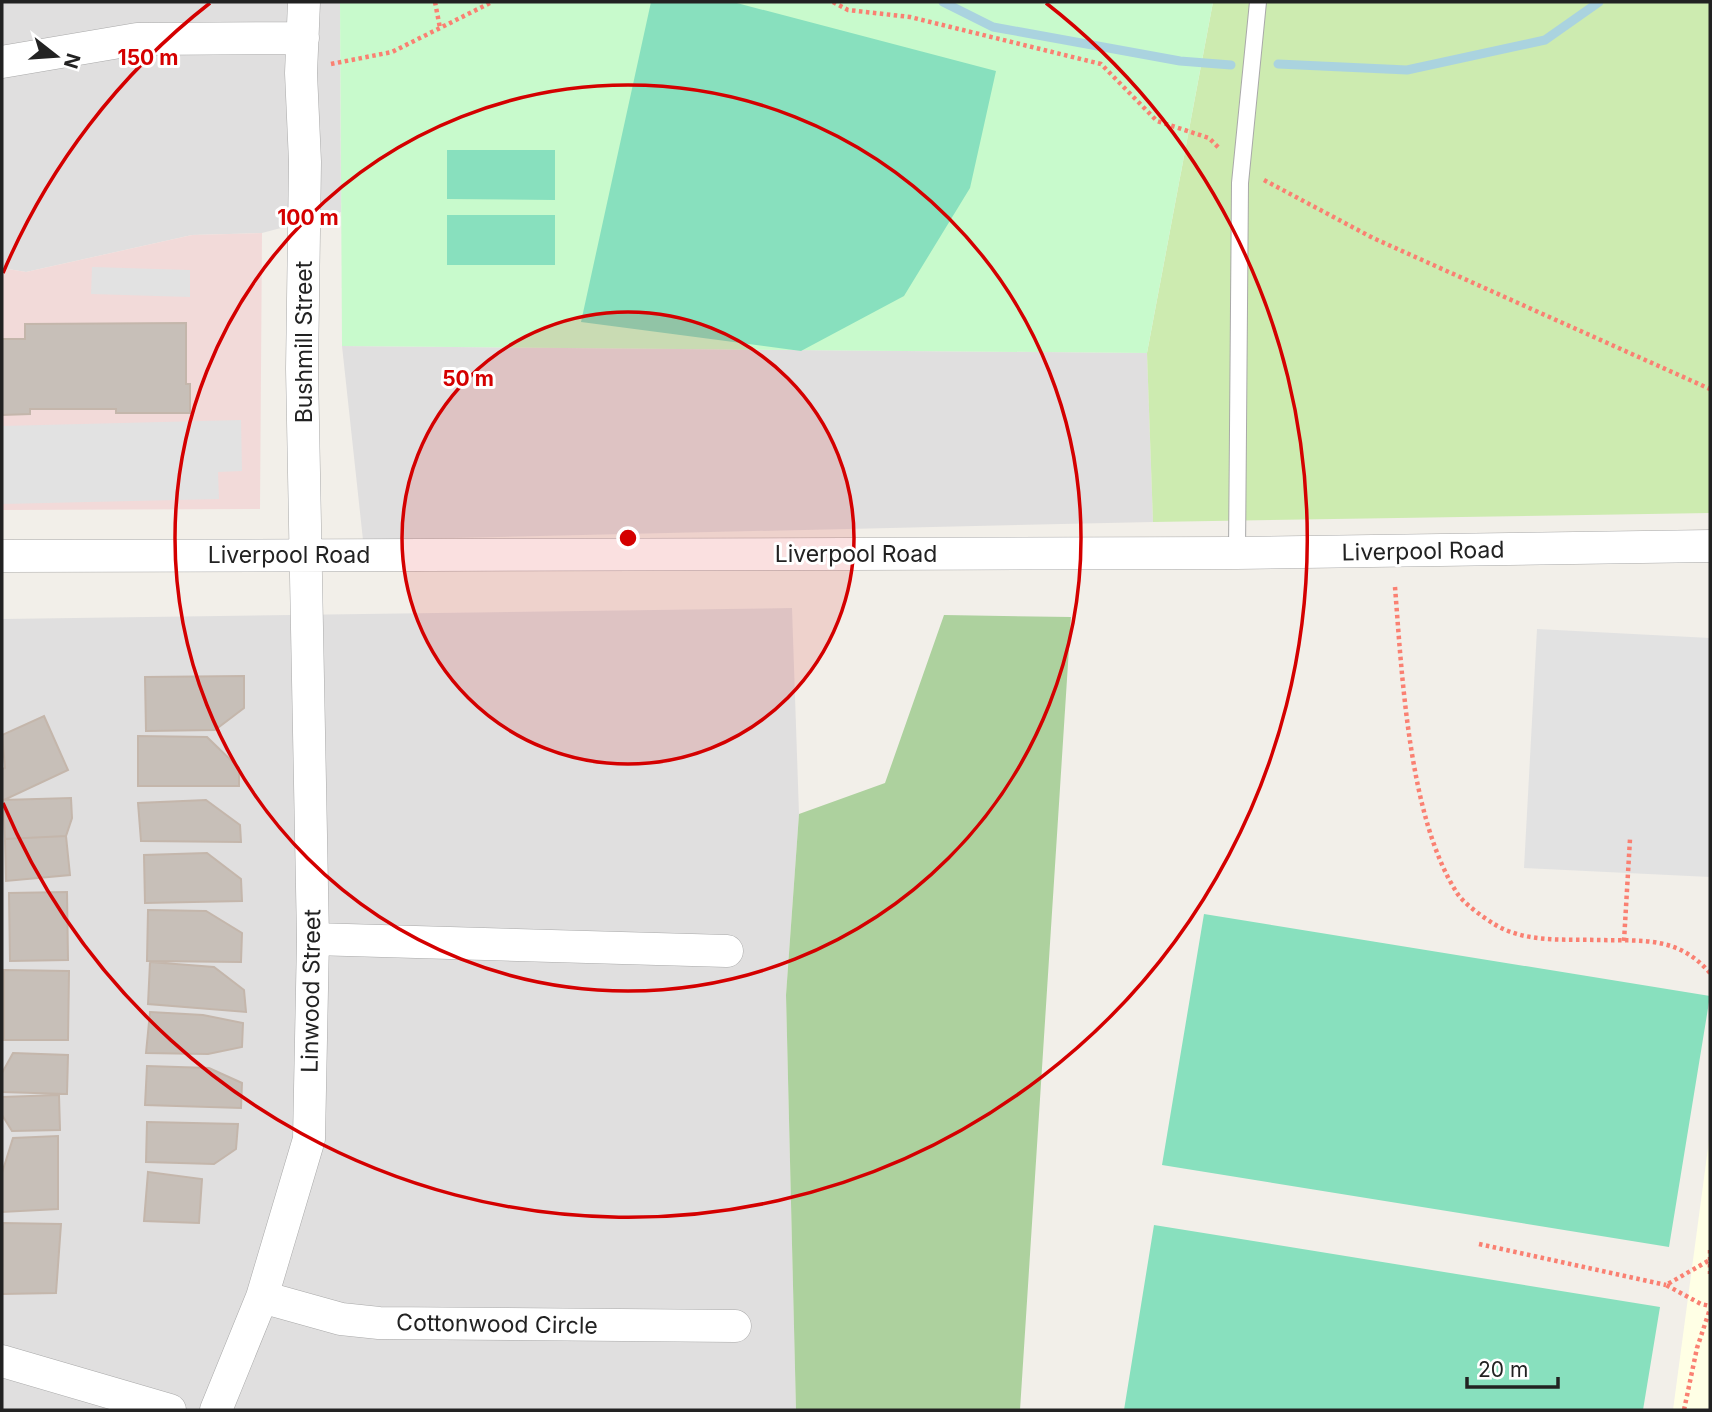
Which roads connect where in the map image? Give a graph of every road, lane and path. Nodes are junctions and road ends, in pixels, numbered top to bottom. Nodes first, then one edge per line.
1 (304, 2) edge
2 (435, 2) edge
3 (492, 2) edge
4 (834, 2) edge
5 (1258, 2) edge
6 (440, 28) junction
7 (303, 37) junction
8 (2, 62) edge
9 (301, 73) junction
10 (1242, 169) junction
11 (1710, 389) edge
12 (1710, 546) edge
13 (1237, 553) junction
14 (2, 555) edge
15 (307, 555) junction
16 (1395, 587) dead end
17 (1630, 839) dead end
18 (313, 939) junction
19 (1624, 941) junction
20 (727, 951) dead end
21 (1710, 974) edge
22 (1479, 1244) dead end
23 (1710, 1250) edge
24 (1708, 1261) junction
25 (1710, 1274) edge
26 (1666, 1286) junction
27 (262, 1297) junction
28 (1710, 1307) edge
29 (735, 1326) dead end
30 (2, 1361) edge
31 (170, 1410) edge
32 (216, 1410) edge
33 (1684, 1410) edge

1 - 7 street, Bushmill Street
2 - 6 path
3 - 6 path
4 - 10 path
5 - 10 lane
6 - 9 path
7 - 8 street
7 - 9 street, Bushmill Street
9 - 15 street, Bushmill Street
10 - 11 path
10 - 13 lane
12 - 13 street, Liverpool Road
13 - 15 street, Liverpool Road
14 - 15 street, Liverpool Road
15 - 18 street, Linwood Street
16 - 19 path
17 - 19 path
18 - 20 street
18 - 27 street, Linwood Street
19 - 21 path
22 - 26 path
23 - 24 path
24 - 25 path
24 - 26 path
26 - 28 path
27 - 29 street, Cottonwood Circle
27 - 32 street, Linwood Street
28 - 33 path
30 - 31 street

